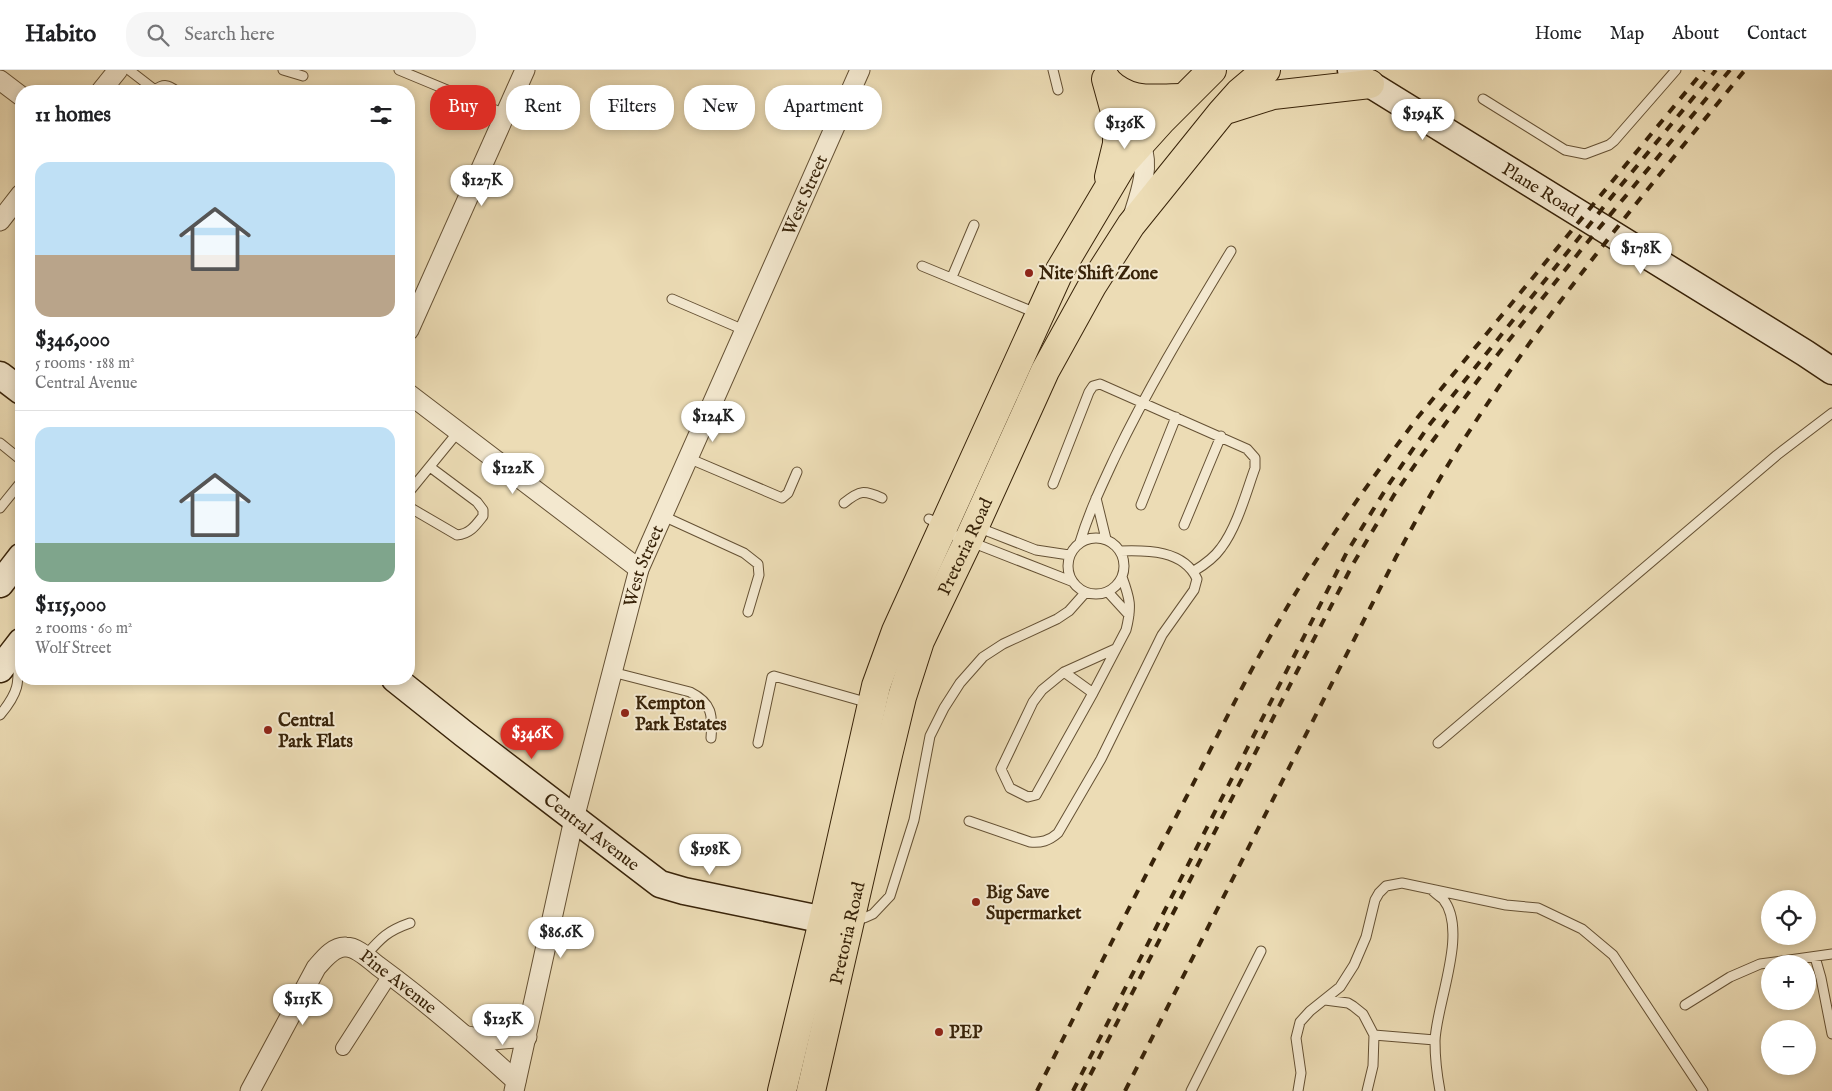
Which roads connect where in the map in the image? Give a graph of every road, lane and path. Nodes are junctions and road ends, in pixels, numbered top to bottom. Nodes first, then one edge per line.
1 (118, 70) edge
2 (129, 70) edge
3 (283, 70) edge
4 (399, 70) edge
5 (525, 70) edge
6 (859, 70) edge
7 (1053, 70) edge
8 (1212, 70) edge
9 (1266, 70) edge
10 (1676, 70) edge
11 (303, 76) dead end
12 (1104, 77) edge
13 (1362, 77) edge
14 (0, 80) edge
15 (107, 85) edge
16 (147, 85) edge
17 (1058, 90) dead end
18 (15, 91) edge
19 (1182, 98) junction
20 (1483, 99) dead end
21 (1222, 112) junction
22 (505, 114) junction
23 (1141, 143) junction
24 (1105, 193) junction
25 (15, 202) edge
26 (0, 221) edge
27 (974, 225) dead end
28 (1131, 225) junction
29 (1231, 251) dead end
30 (922, 266) dead end
31 (952, 277) junction
32 (672, 299) dead end
33 (1039, 314) junction
34 (415, 316) edge
35 (744, 330) junction
36 (1832, 371) edge
37 (0, 375) edge
38 (15, 386) edge
39 (415, 399) edge
40 (1142, 402) junction
41 (1832, 413) edge
42 (1176, 416) junction
43 (458, 432) junction
44 (1222, 436) junction
45 (0, 443) edge
46 (15, 455) edge
47 (688, 458) junction
48 (430, 467) junction
49 (797, 472) dead end
50 (1053, 484) dead end
51 (415, 485) edge
52 (15, 489) edge
53 (882, 498) dead end
54 (1096, 498) junction
55 (844, 503) dead end
56 (1141, 505) dead end
57 (0, 508) edge
58 (415, 510) edge
59 (663, 516) junction
60 (954, 525) junction
61 (1184, 525) dead end
62 (1106, 540) junction
63 (1080, 542) junction
64 (1120, 551) junction
65 (1069, 555) junction
66 (15, 565) edge
67 (639, 569) junction
68 (1194, 571) junction
69 (1122, 577) junction
70 (1071, 581) junction
71 (0, 584) edge
72 (1108, 592) junction
73 (1085, 593) junction
74 (748, 612) dead end
75 (1129, 615) junction
76 (1116, 649) junction
77 (15, 650) edge
78 (0, 669) edge
79 (612, 672) junction
80 (1064, 672) junction
81 (18, 685) edge
82 (403, 685) edge
83 (1093, 693) junction
84 (872, 704) junction
85 (0, 715) edge
86 (711, 738) dead end
87 (758, 743) dead end
88 (1438, 743) dead end
89 (574, 819) junction
90 (969, 821) dead end
91 (1429, 888) junction
92 (841, 921) junction
93 (410, 923) dead end
94 (1261, 951) dead end
95 (359, 952) junction
96 (1832, 954) edge
97 (1816, 957) edge
98 (1816, 960) edge
99 (1761, 964) edge
100 (390, 975) junction
101 (1325, 1000) junction
102 (1685, 1005) dead end
103 (1832, 1034) edge
104 (1374, 1035) junction
105 (467, 1036) junction
106 (526, 1037) junction
107 (1435, 1040) junction
108 (343, 1048) dead end
109 (515, 1086) edge
110 (250, 1091) edge
111 (782, 1091) edge
112 (811, 1091) edge
113 (1191, 1091) edge
114 (1298, 1091) edge
115 (1367, 1091) edge
116 (1440, 1091) edge
117 (1702, 1091) edge

1 - 15 street
2 - 16 lane
3 - 11 lane
4 - 22 lane
5 - 22 street
6 - 35 street, West Street
7 - 17 lane
8 - 19 main road, Pretoria Road
9 - 21 main road, Pretoria Road
10 - 20 lane
12 - 19 main road
12 - 23 street
12 - 24 main road
13 - 21 main road
13 - 36 main road, Plane Road
14 - 18 street
19 - 23 main road, Pretoria Road
21 - 28 main road, Pretoria Road
22 - 34 street
23 - 24 main road, Pretoria Road
23 - 28 street
24 - 33 main road, Pretoria Road
25 - 26 street
27 - 31 lane
28 - 60 main road, Pretoria Road
29 - 40 lane
30 - 31 lane
31 - 33 lane
32 - 35 lane
33 - 60 main road, Pretoria Road
35 - 47 street, West Street
37 - 38 main road
39 - 43 street
40 - 42 lane
40 - 50 lane
40 - 54 lane
41 - 88 lane
42 - 44 lane
42 - 56 lane
43 - 48 lane
43 - 67 street
44 - 61 lane
44 - 68 lane
45 - 46 lane
47 - 49 lane
47 - 59 street, West Street
48 - 51 lane
48 - 58 lane
52 - 57 lane
53 - 55 lane
54 - 62 lane
54 - 63 lane
59 - 67 street, West Street
59 - 74 lane
60 - 65 lane
60 - 70 lane
60 - 84 main road, Pretoria Road
60 - 92 main road, Pretoria Road
62 - 63 lane
62 - 64 lane
63 - 65 lane
64 - 68 lane
64 - 69 lane
65 - 70 lane
66 - 71 main road
67 - 79 street, West Street
68 - 90 lane
69 - 72 lane
69 - 75 lane
70 - 73 lane
72 - 73 lane
72 - 75 lane
73 - 92 lane
75 - 76 lane
76 - 80 lane
76 - 83 lane
77 - 78 main road
79 - 86 lane
79 - 89 street, West Street
80 - 83 lane
80 - 83 lane
81 - 85 lane
82 - 89 main road, Central Avenue
84 - 87 lane
84 - 92 main road, Pretoria Road
89 - 92 main road, Central Avenue
89 - 106 street, West Street
91 - 101 lane
91 - 107 lane
91 - 117 lane
92 - 111 main road, Pretoria Road
92 - 112 main road, Pretoria Road
93 - 95 lane
94 - 113 lane
95 - 100 street, Pine Avenue
95 - 110 street
96 - 97 lane
98 - 103 lane
99 - 102 lane
100 - 105 street, Pine Avenue
100 - 108 street
101 - 104 lane
101 - 114 lane
104 - 107 lane
104 - 115 lane
105 - 106 street, Pine Avenue
105 - 109 street, Pine Avenue
106 - 109 street, West Street
107 - 116 lane

